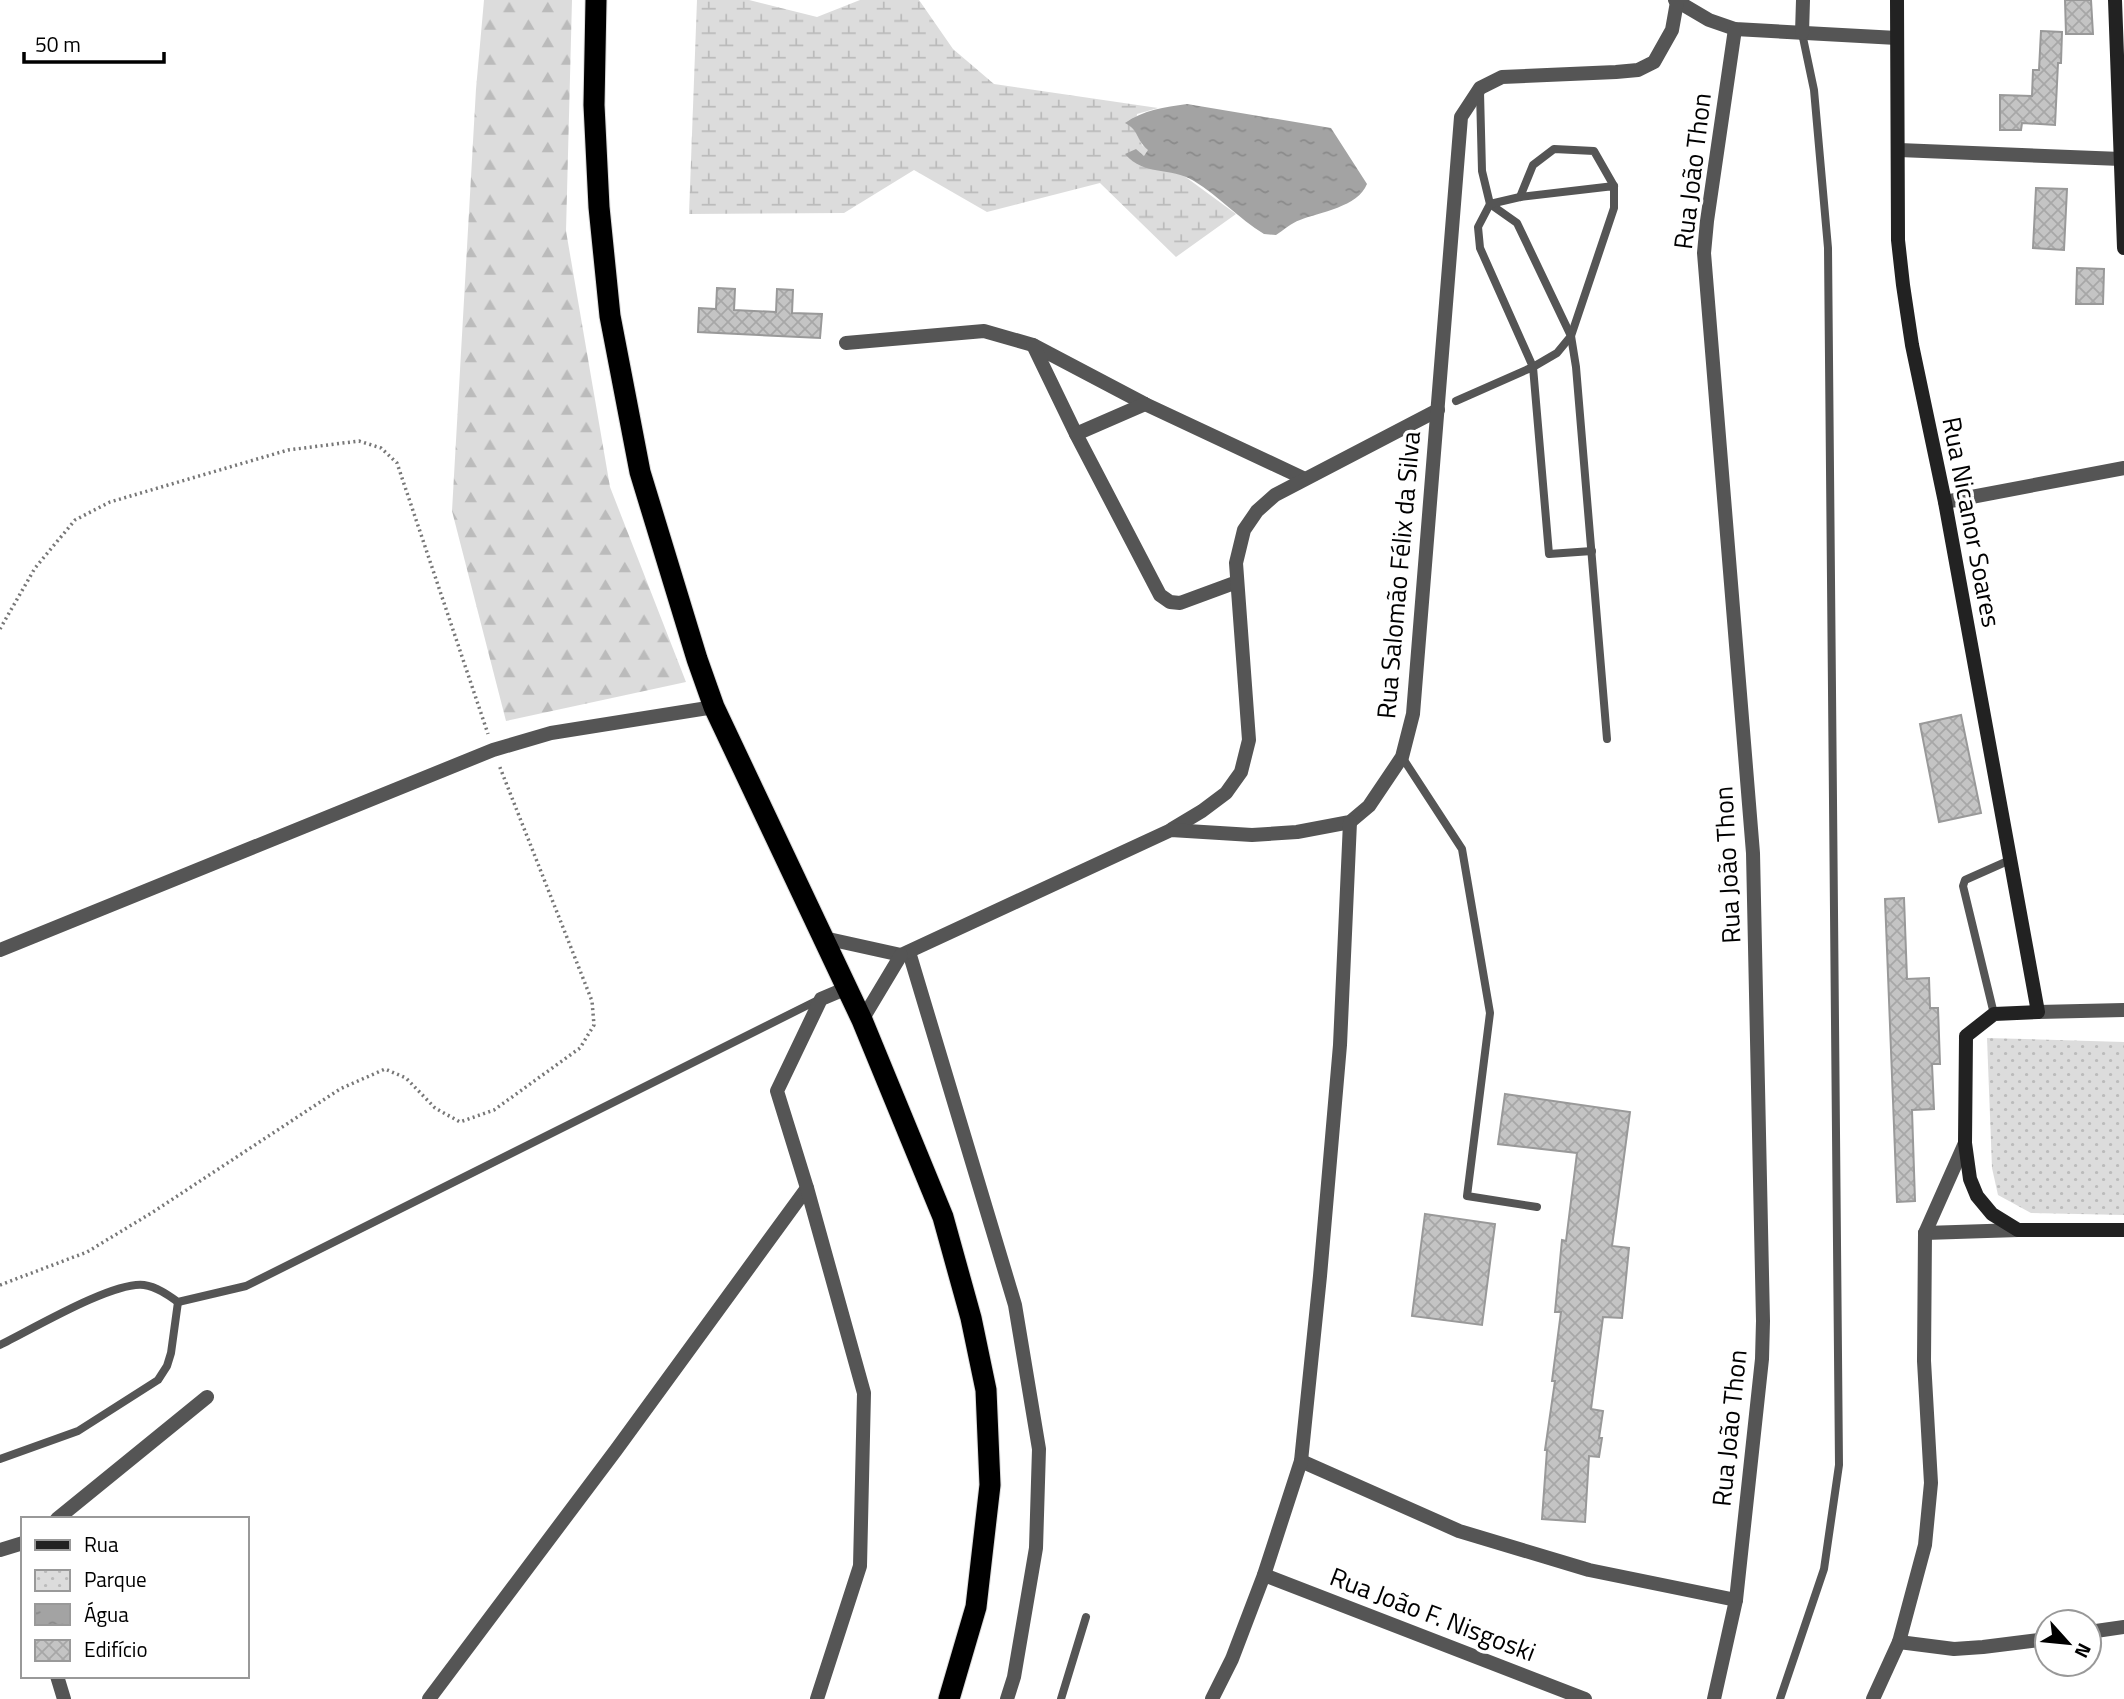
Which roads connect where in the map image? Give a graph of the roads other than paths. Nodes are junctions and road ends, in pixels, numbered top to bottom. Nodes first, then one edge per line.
1 (596, 0) edge
2 (1802, 0) edge
3 (1897, 0) edge
4 (2115, 0) edge
5 (1676, 1) edge
6 (1735, 29) junction
7 (1802, 33) junction
8 (1897, 38) junction
9 (1480, 88) junction
10 (1899, 150) junction
11 (2121, 159) junction
12 (1614, 186) junction
13 (1520, 197) junction
14 (1490, 204) junction
15 (2124, 248) edge
16 (1571, 337) junction
17 (846, 343) dead end
18 (1033, 345) junction
19 (1533, 367) junction
20 (1457, 401) dead end
21 (1145, 404) junction
22 (1438, 410) junction
23 (1076, 434) junction
24 (2124, 468) edge
25 (1303, 478) junction
26 (1945, 502) junction
27 (1592, 551) junction
28 (1237, 582) junction
29 (715, 706) junction
30 (1607, 739) dead end
31 (1402, 757) junction
32 (1350, 822) junction
33 (1171, 830) junction
34 (2010, 860) junction
35 (824, 938) junction
36 (0, 950) edge
37 (905, 954) junction
38 (847, 988) junction
39 (821, 999) junction
40 (2124, 1010) edge
41 (2038, 1012) junction
42 (1994, 1014) junction
43 (862, 1020) junction
44 (1965, 1143) junction
45 (807, 1188) junction
46 (1537, 1207) dead end
47 (2018, 1230) junction
48 (2124, 1230) edge
49 (1926, 1233) junction
50 (178, 1301) junction
51 (0, 1345) edge
52 (207, 1397) dead end
53 (0, 1459) edge
54 (1301, 1461) junction
55 (59, 1517) edge
56 (21, 1543) edge
57 (0, 1550) edge
58 (1264, 1576) junction
59 (1736, 1600) junction
60 (1086, 1617) dead end
61 (2124, 1627) edge
62 (2103, 1630) edge
63 (2033, 1641) edge
64 (1899, 1642) junction
65 (58, 1678) edge
66 (1557, 1694) edge
67 (64, 1699) edge
68 (429, 1699) edge
69 (817, 1699) edge
70 (949, 1699) edge
71 (1007, 1699) edge
72 (1061, 1699) edge
73 (1212, 1699) edge
74 (1585, 1699) edge
75 (1714, 1699) edge
76 (1780, 1699) edge
77 (1873, 1699) edge

1 - 29 highway
2 - 7 street
3 - 8 street, Rua Nicanor Soares
4 - 11 street
5 - 6 street
5 - 9 street
6 - 7 street
6 - 59 street, Rua João Thon
7 - 8 street
7 - 76 lane
8 - 10 street, Rua Nicanor Soares
9 - 14 lane
9 - 22 street, Rua Salomão Félix da Silva
10 - 11 street
10 - 26 street, Rua Nicanor Soares
11 - 15 street
12 - 13 lane
12 - 13 lane
12 - 16 lane
13 - 14 lane
14 - 16 lane
14 - 19 lane
16 - 19 lane
16 - 27 lane
17 - 18 street
18 - 21 street
18 - 23 street
19 - 20 lane
19 - 27 lane
21 - 23 street
21 - 25 street
22 - 25 street
22 - 31 street, Rua Salomão Félix da Silva
23 - 28 street
24 - 26 street
25 - 28 street
26 - 34 street, Rua Nicanor Soares
27 - 30 lane
28 - 33 street
29 - 35 highway
29 - 36 street
31 - 32 street, Rua Salomão Félix da Silva
31 - 46 lane
32 - 33 street
32 - 54 street
33 - 37 street
34 - 41 street, Rua Nicanor Soares
34 - 42 lane
35 - 37 street
35 - 38 highway
37 - 43 street
37 - 71 street
38 - 39 street
38 - 43 highway
39 - 45 street
39 - 50 lane
40 - 41 street
41 - 42 street
42 - 44 street
43 - 70 highway
44 - 47 street
44 - 49 street
45 - 68 street
45 - 69 street
47 - 48 street
47 - 49 street
49 - 64 street
50 - 51 lane
50 - 53 lane
52 - 55 street
54 - 58 street
54 - 59 street
56 - 57 street
58 - 66 street, Rua João F. Nisgoski
58 - 73 street
59 - 75 street, Rua João Thon
60 - 72 lane
61 - 62 street
63 - 64 street
64 - 77 street
65 - 67 street
66 - 74 street, Rua João F. Nisgoski

